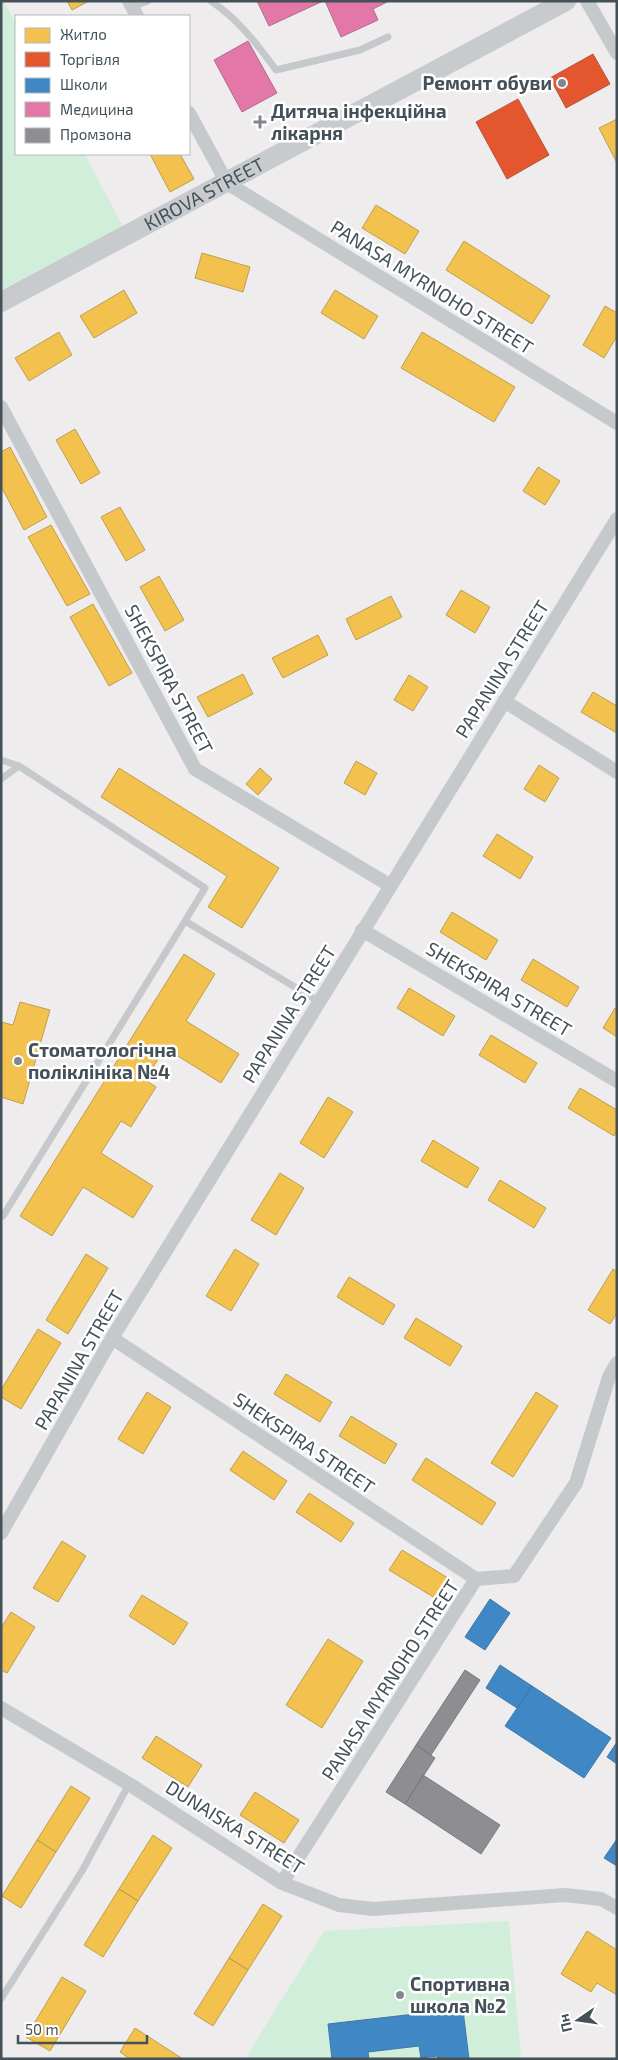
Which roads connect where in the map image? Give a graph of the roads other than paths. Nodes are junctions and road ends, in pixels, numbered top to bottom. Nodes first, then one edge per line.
1 (148, 1) edge
2 (210, 1) edge
3 (566, 1) edge
4 (587, 1) edge
5 (132, 8) edge
6 (388, 37) dead end
7 (617, 53) edge
8 (190, 115) edge
9 (227, 184) junction
10 (1, 302) edge
11 (1, 407) edge
12 (617, 423) edge
13 (617, 519) edge
14 (504, 701) junction
15 (1, 760) edge
16 (19, 766) junction
17 (617, 772) edge
18 (1, 779) edge
19 (391, 886) junction
20 (185, 921) junction
21 (362, 930) junction
22 (318, 1001) junction
23 (617, 1081) edge
24 (3, 1216) dead end
25 (112, 1338) junction
26 (617, 1362) edge
27 (1, 1533) edge
28 (476, 1579) junction
29 (1, 1708) edge
30 (129, 1784) junction
31 (282, 1883) junction
32 (617, 1908) edge
33 (1, 1999) edge

1 - 5 lane
2 - 6 lane
3 - 9 street, KIROVA STREET
4 - 7 street
8 - 9 street
9 - 10 street, KIROVA STREET
9 - 12 street, PANASA MYRNOHO STREET
11 - 19 street, SHEKSPIRA STREET
13 - 14 street, PAPANINA STREET
14 - 17 street
14 - 19 street, PAPANINA STREET
15 - 16 lane
16 - 18 lane
16 - 20 lane
19 - 21 street, PAPANINA STREET
20 - 22 lane
20 - 24 lane
21 - 22 street, PAPANINA STREET
21 - 23 street, SHEKSPIRA STREET
22 - 25 street, PAPANINA STREET
25 - 27 street, PAPANINA STREET
25 - 28 street, SHEKSPIRA STREET
26 - 28 street, PANASA MYRNOHO STREET
28 - 31 street, PANASA MYRNOHO STREET
29 - 30 street, DUNAISKA STREET
30 - 31 street, DUNAISKA STREET
30 - 33 lane
31 - 32 street, DUNAISKA STREET

